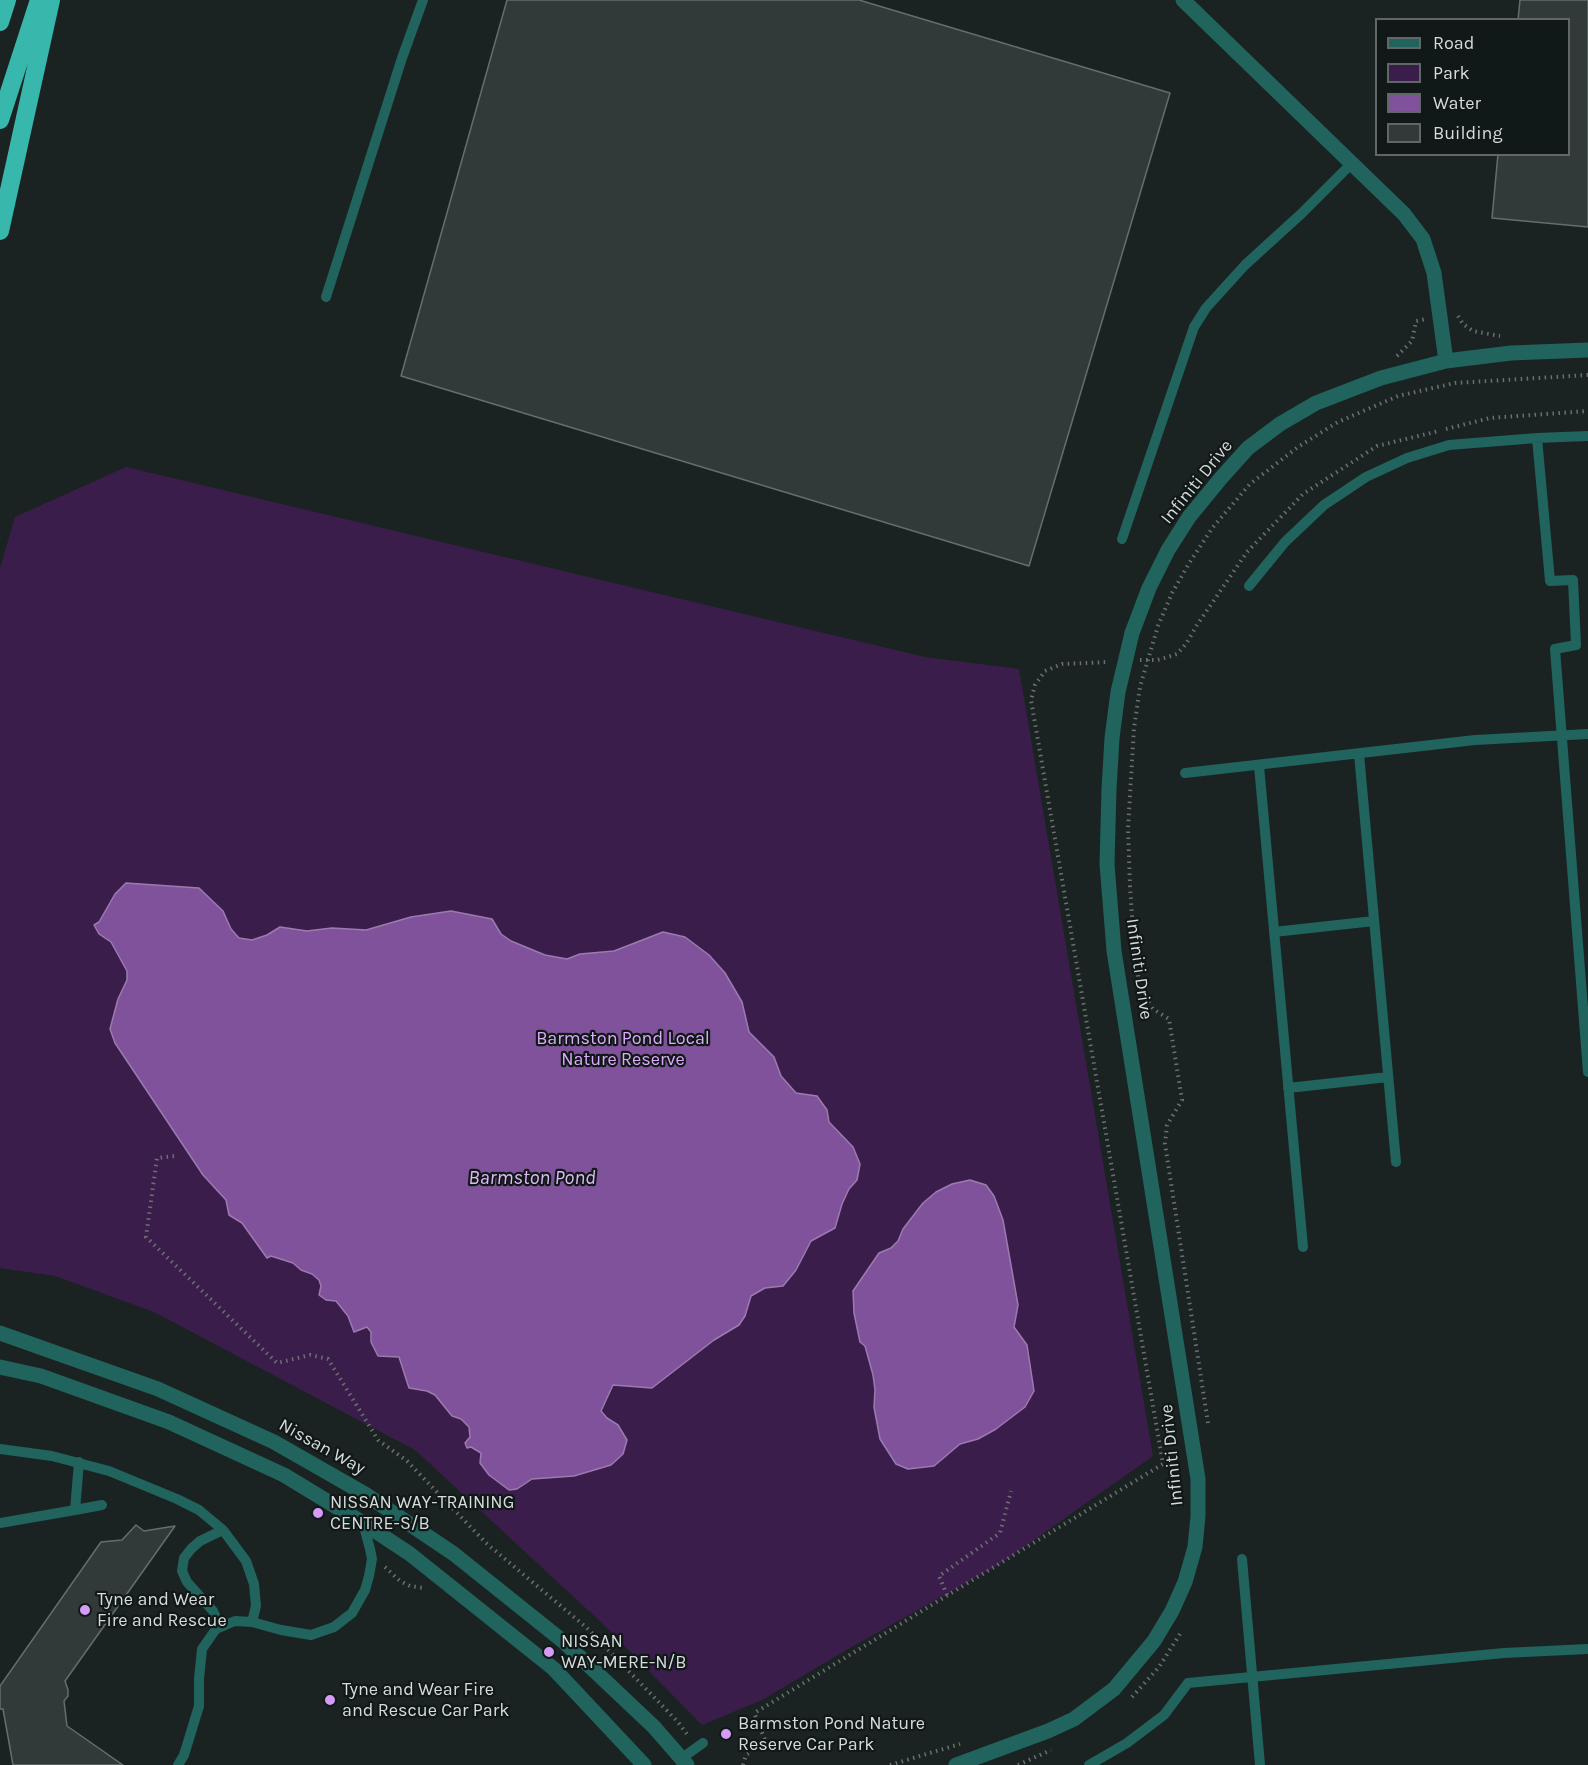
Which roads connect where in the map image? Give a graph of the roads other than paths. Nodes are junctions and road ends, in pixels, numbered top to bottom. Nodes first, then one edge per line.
1 (2, 0) edge
2 (7, 0) edge
3 (39, 0) edge
4 (51, 0) edge
5 (423, 0) edge
6 (1183, 0) edge
7 (0, 5) edge
8 (0, 22) edge
9 (0, 120) edge
10 (1351, 164) junction
11 (0, 231) edge
12 (326, 297) dead end
13 (1588, 350) edge
14 (1446, 361) junction
15 (1588, 436) edge
16 (1537, 438) junction
17 (1122, 539) dead end
18 (1249, 586) dead end
19 (1588, 734) edge
20 (1561, 736) junction
21 (1359, 754) junction
22 (1259, 766) junction
23 (1185, 773) dead end
24 (1374, 921) junction
25 (1274, 932) junction
26 (1588, 1072) edge
27 (1388, 1077) junction
28 (1288, 1089) junction
29 (1395, 1162) dead end
30 (1303, 1248) dead end
31 (0, 1333) edge
32 (0, 1367) edge
33 (0, 1449) edge
34 (79, 1462) junction
35 (102, 1505) dead end
36 (75, 1510) junction
37 (0, 1523) edge
38 (363, 1523) junction
39 (223, 1530) junction
40 (1242, 1559) dead end
41 (257, 1623) junction
42 (216, 1629) junction
43 (1588, 1649) edge
44 (1253, 1678) junction
45 (700, 1746) road end
46 (685, 1762) edge
47 (178, 1765) edge
48 (644, 1765) edge
49 (956, 1765) edge
50 (1089, 1765) edge
51 (1260, 1765) edge

1 - 7 highway
2 - 8 highway
3 - 9 highway
4 - 11 highway
5 - 12 lane
6 - 10 street
10 - 14 street
10 - 17 lane
13 - 14 street, Infiniti Drive
14 - 49 street, Infiniti Drive
15 - 16 lane
16 - 18 lane
16 - 20 lane
19 - 20 lane
20 - 21 lane
20 - 26 lane
21 - 22 lane
21 - 24 lane
22 - 23 lane
22 - 25 lane
24 - 25 lane
24 - 27 lane
25 - 28 lane
27 - 28 lane
27 - 29 lane
28 - 30 lane
31 - 46 street, Nissan Way
32 - 38 street
33 - 34 lane
34 - 36 lane
34 - 39 lane
35 - 36 lane
36 - 37 lane
38 - 41 lane
38 - 48 street
39 - 41 lane
39 - 42 lane
40 - 44 lane
41 - 42 lane
42 - 47 lane
43 - 44 lane
44 - 50 lane
44 - 51 lane
45 - 46 lane

